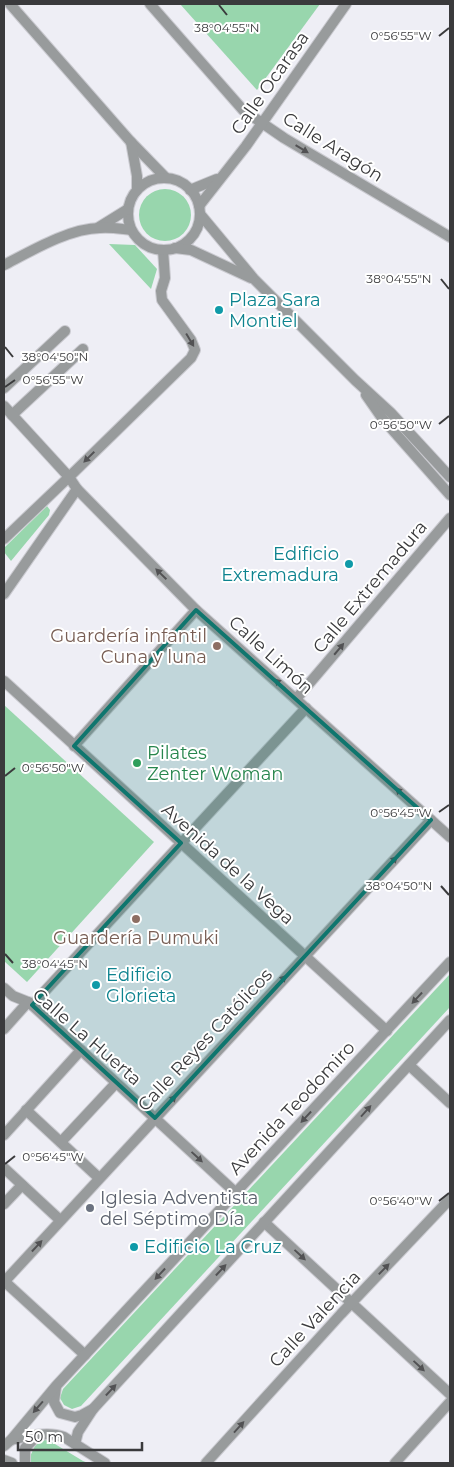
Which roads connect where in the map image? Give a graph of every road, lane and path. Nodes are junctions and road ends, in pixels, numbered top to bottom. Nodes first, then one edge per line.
1 (10, 4) edge
2 (150, 4) edge
3 (346, 4) edge
4 (262, 122) junction
5 (130, 141) junction
6 (166, 178) junction
7 (218, 179) junction
8 (137, 190) junction
9 (190, 190) junction
10 (128, 209) junction
11 (199, 210) junction
12 (99, 228) junction
13 (131, 230) junction
14 (450, 237) edge
15 (175, 248) junction
16 (163, 250) junction
17 (4, 265) edge
18 (254, 279) junction
19 (65, 331) dead end
20 (83, 349) dead end
21 (355, 380) junction
22 (4, 388) edge
23 (7, 411) edge
24 (69, 477) junction
25 (450, 477) edge
26 (76, 489) junction
27 (450, 495) edge
28 (450, 518) edge
29 (4, 539) edge
30 (4, 573) edge
31 (12, 582) junction
32 (4, 594) edge
33 (196, 610) junction
34 (4, 682) edge
35 (296, 699) junction
36 (306, 708) junction
37 (74, 746) junction
38 (431, 820) junction
39 (450, 837) edge
40 (181, 843) junction
41 (305, 956) junction
42 (450, 962) edge
43 (4, 988) edge
44 (30, 1004) junction
45 (450, 1020) edge
46 (4, 1029) edge
47 (386, 1031) junction
48 (80, 1050) junction
49 (409, 1065) junction
50 (116, 1083) junction
51 (450, 1103) edge
52 (26, 1110) junction
53 (155, 1118) junction
54 (4, 1135) edge
55 (61, 1142) junction
56 (4, 1168) edge
57 (100, 1178) junction
58 (22, 1184) junction
59 (236, 1193) junction
60 (450, 1199) edge
61 (4, 1204) edge
62 (60, 1220) junction
63 (264, 1222) junction
64 (4, 1281) edge
65 (351, 1303) junction
66 (85, 1355) junction
67 (56, 1386) junction
68 (450, 1394) edge
69 (450, 1402) edge
70 (93, 1408) junction
71 (37, 1436) junction
72 (7, 1443) edge
73 (76, 1444) junction
74 (4, 1460) edge
75 (12, 1463) edge
76 (25, 1463) edge
77 (105, 1463) edge
78 (206, 1463) edge
79 (395, 1463) edge

1 - 5 street
2 - 4 street, Calle Aragón
3 - 4 street, Calle Ocarasa
4 - 7 street, Calle Ocarasa
4 -> 14 street, Calle Aragón
5 - 6 street
5 - 8 street
6 - 8 street
6 - 9 street
7 - 9 street, Calle Ocarasa
7 - 11 street, Calle Ocarasa
8 - 10 street
9 - 11 street
10 - 12 street
10 - 13 street
11 - 15 street
11 - 18 street
12 - 13 street
12 - 17 street
13 - 16 street
15 - 16 street
15 - 18 street
16 -> 24 street
18 - 21 street
19 - 22 street
20 - 23 street
21 - 25 street
21 - 27 street
23 - 24 street, Calle Limón
24 - 26 street, Calle Limón
24 - 29 street
26 - 31 street
33 -> 26 street, Calle Limón
35 -> 28 street, Calle Extremadura
30 - 31 street
31 - 32 street
35 -> 33 street, Calle Limón
33 - 37 street
34 - 37 street, Avenida de la Vega
35 - 36 street, Calle Limón
38 -> 36 street, Calle Limón
36 - 40 street
37 - 40 street, Avenida de la Vega
38 - 39 street, Calle Limón
41 -> 38 street, Calle Reyes Católicos
40 - 41 street, Avenida de la Vega
40 - 44 street
41 - 47 street, Avenida de la Vega
53 -> 41 street, Calle Reyes Católicos
42 -> 47 street, Avenida Teodomiro
43 - 44 street, Calle La Huerta
44 - 46 street
44 - 48 street, Calle La Huerta
45 - 49 street
47 -> 59 street, Avenida Teodomiro
48 - 50 street, Calle La Huerta
48 - 52 street
49 - 51 street
63 -> 49 street
50 - 53 street, Calle La Huerta
50 - 55 street
52 - 54 street
52 - 55 street
53 - 57 street, Calle Reyes Católicos
53 -> 59 street, Calle La Huerta
55 - 57 street
56 - 58 street
57 - 62 street, Calle Reyes Católicos
58 - 61 street
58 - 62 street
59 -> 66 street, Avenida Teodomiro
65 -> 60 street, Calle Valencia
64 -> 62 street, Calle Reyes Católicos
63 -> 65 street
70 -> 63 street
64 - 66 street
65 -> 68 street
78 -> 65 street, Calle Valencia
66 - 67 street, Avenida Teodomiro
67 - 70 street
67 -> 72 street, Avenida Teodomiro
69 - 79 street
70 - 73 street
71 - 72 street
71 - 73 street
71 - 76 street
73 - 77 street
74 - 75 street

